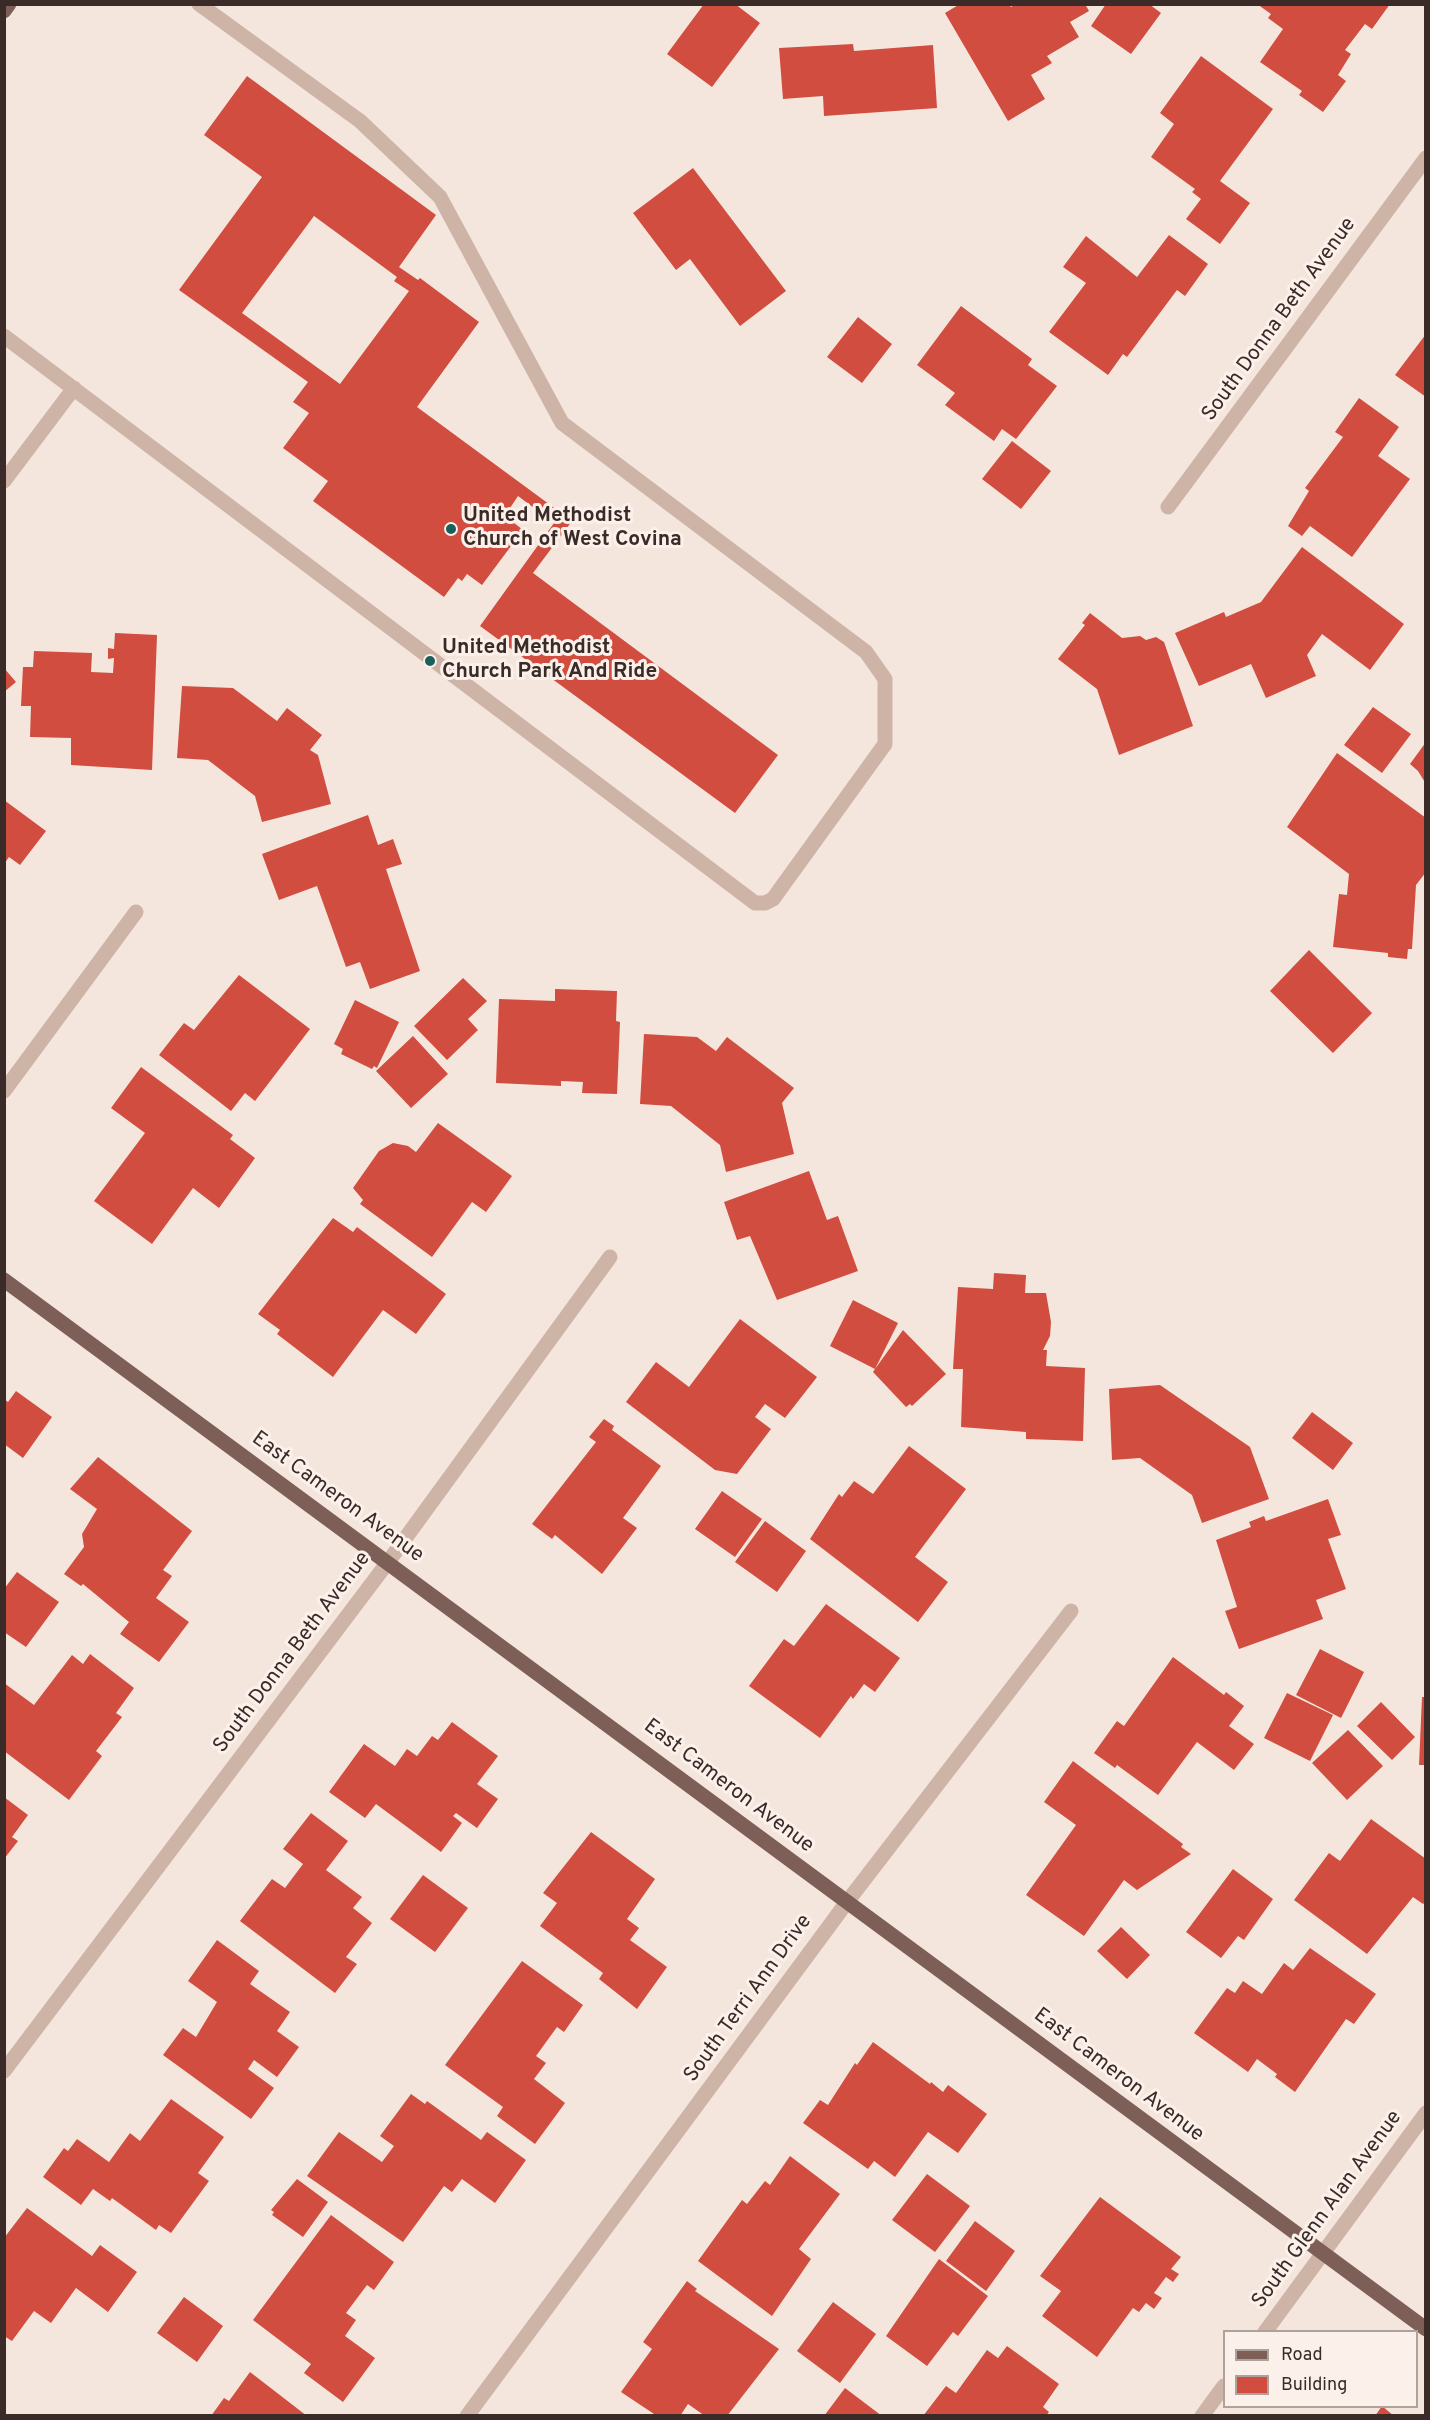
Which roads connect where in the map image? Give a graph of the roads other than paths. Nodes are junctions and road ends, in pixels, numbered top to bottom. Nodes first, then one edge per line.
1 (9, 4) edge
2 (199, 4) edge
3 (4, 11) edge
4 (1425, 158) edge
5 (4, 336) edge
6 (74, 388) junction
7 (4, 482) edge
8 (1168, 507) dead end
9 (135, 912) dead end
10 (4, 1091) edge
11 (610, 1257) dead end
12 (4, 1280) edge
13 (388, 1562) junction
14 (1071, 1611) dead end
15 (847, 1902) junction
16 (4, 2071) edge
17 (1425, 2113) edge
18 (1323, 2254) junction
19 (1425, 2329) edge
20 (1266, 2330) edge
21 (1223, 2387) edge
22 (467, 2415) edge
23 (1202, 2415) edge

1 - 3 main road
2 - 6 street
4 - 8 street, South Donna Beth Avenue
5 - 6 street
6 - 7 street
9 - 10 street
11 - 13 street, South Donna Beth Avenue
12 - 13 main road, East Cameron Avenue
13 - 15 main road, East Cameron Avenue
13 - 16 street, South Donna Beth Avenue
14 - 15 street, South Terri Ann Drive
15 - 18 main road, East Cameron Avenue
15 - 22 street, South Terri Ann Drive
17 - 18 street, South Glenn Alan Avenue
18 - 19 main road, East Cameron Avenue
18 - 20 street, South Glenn Alan Avenue
21 - 23 street

